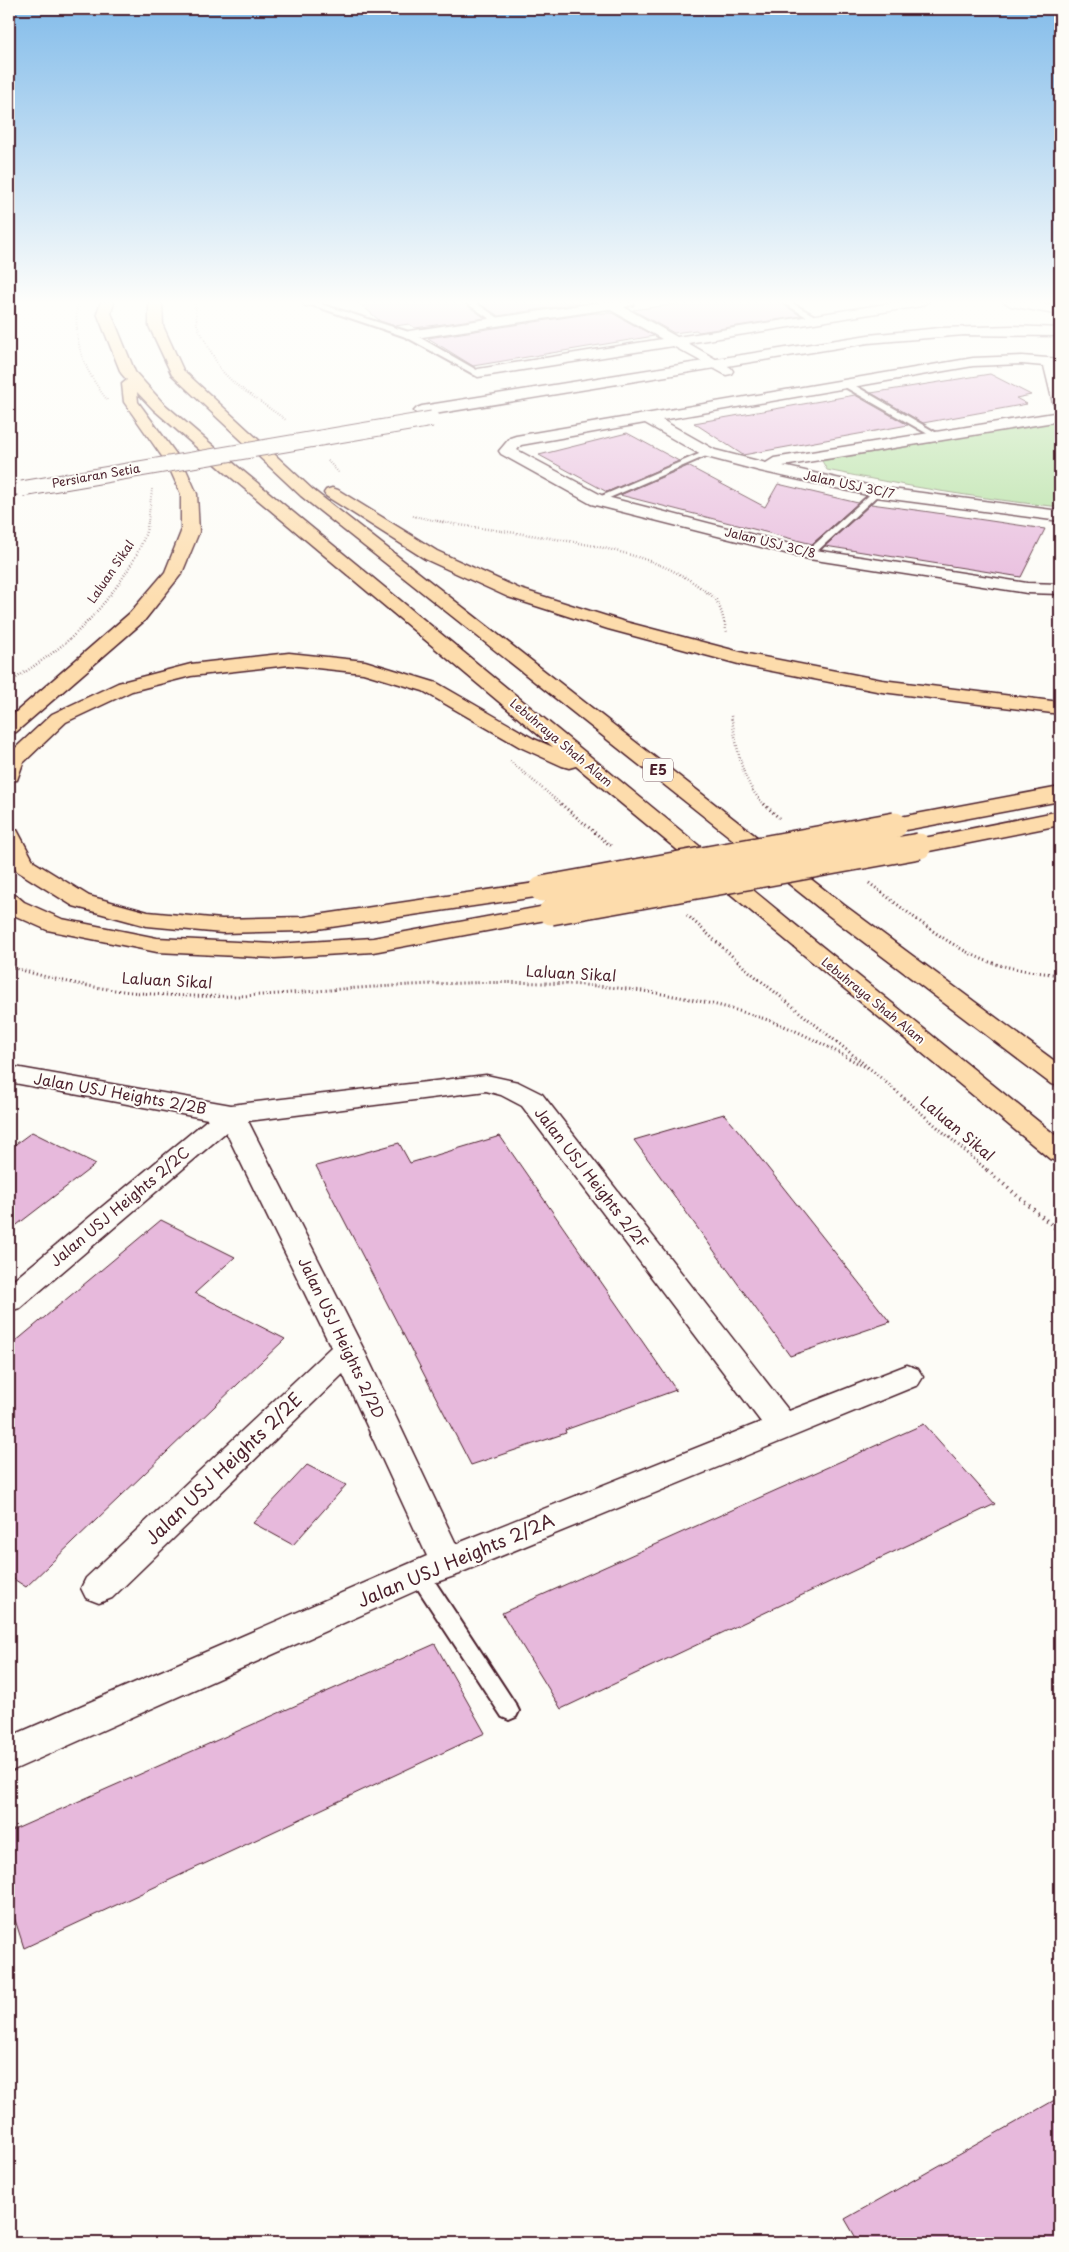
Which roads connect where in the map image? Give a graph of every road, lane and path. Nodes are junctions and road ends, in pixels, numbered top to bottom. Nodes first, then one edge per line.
1 (135, 407) edge
2 (159, 407) edge
3 (215, 407) edge
4 (469, 407) edge
5 (487, 407) edge
6 (712, 407) edge
7 (887, 407) edge
8 (427, 415) junction
9 (1060, 416) edge
10 (649, 418) junction
11 (938, 436) junction
12 (264, 453) junction
13 (709, 453) junction
14 (760, 466) junction
15 (14, 486) edge
16 (152, 487) dead end
17 (876, 492) junction
18 (597, 500) junction
19 (407, 514) dead end
20 (1060, 516) edge
21 (809, 554) junction
22 (1058, 587) edge
23 (729, 637) dead end
24 (9, 682) edge
25 (1060, 708) edge
26 (9, 728) edge
27 (9, 775) edge
28 (602, 777) junction
29 (1060, 794) edge
30 (1060, 818) edge
31 (9, 835) edge
32 (9, 900) edge
33 (9, 966) edge
34 (9, 1074) edge
35 (1060, 1078) edge
36 (232, 1114) junction
37 (1060, 1153) edge
38 (1060, 1232) edge
39 (9, 1300) edge
40 (348, 1350) junction
41 (907, 1377) dead end
42 (783, 1426) junction
43 (433, 1569) junction
44 (99, 1588) dead end
45 (509, 1711) dead end
46 (9, 1755) edge

1 - 26 highway
2 - 28 highway, Lebuhraya Shah Alam
3 - 12 highway, E5
4 - 8 street, Persiaran Setia
5 - 8 street, Persiaran Setia
6 - 10 street
7 - 11 lane
8 - 15 street, Persiaran Setia, bridge
9 - 11 street
10 - 13 street, Jalan USJ 3C/7
10 - 18 street, Jalan USJ 3C/8
11 - 14 street
12 - 25 highway
12 - 35 highway, E5
13 - 14 street, Jalan USJ 3C/7
13 - 18 lane
14 - 17 street, Jalan USJ 3C/7
16 - 24 path, Laluan Sikal
17 - 20 street, Jalan USJ 3C/7
17 - 21 lane
18 - 21 street, Jalan USJ 3C/8
19 - 23 path
21 - 22 street, Jalan USJ 3C/8
27 - 28 highway
28 - 37 highway, Lebuhraya Shah Alam
29 - 31 highway, bridge
30 - 32 highway, bridge
33 - 38 path, Laluan Sikal
34 - 36 street, Jalan USJ Heights 2/2B
36 - 39 street, Jalan USJ Heights 2/2C
36 - 40 street, Jalan USJ Heights 2/2D
36 - 42 street, Jalan USJ Heights 2/2F
40 - 43 street, Jalan USJ Heights 2/2D
40 - 44 street, Jalan USJ Heights 2/2E
41 - 42 street, Jalan USJ Heights 2/2A
42 - 43 street, Jalan USJ Heights 2/2A
43 - 45 lane
43 - 46 street, Jalan USJ Heights 2/2A

